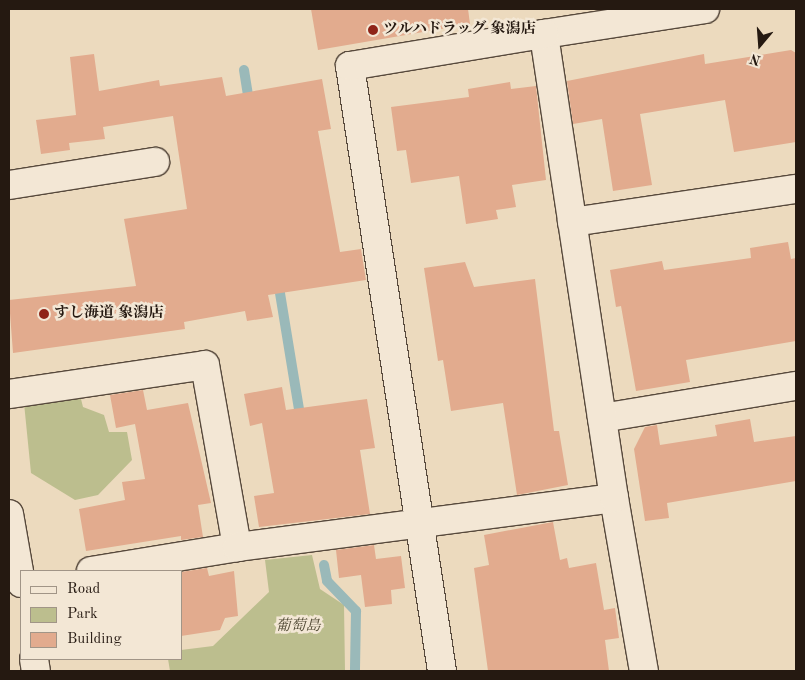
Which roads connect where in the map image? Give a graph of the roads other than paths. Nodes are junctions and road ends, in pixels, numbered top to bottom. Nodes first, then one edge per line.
1 (704, 9) edge
2 (544, 34) junction
3 (156, 162) dead end
4 (9, 185) edge
5 (796, 189) edge
6 (572, 222) junction
7 (796, 386) edge
8 (9, 394) edge
9 (602, 418) junction
10 (614, 498) junction
11 (9, 514) edge
12 (420, 524) junction
13 (237, 547) junction
14 (97, 570) edge
15 (20, 577) edge
16 (442, 671) edge
17 (644, 671) edge

1 - 2 street
2 - 6 street
2 - 12 street
3 - 4 street
5 - 6 street
6 - 9 street
7 - 9 street
8 - 13 street
9 - 10 street
10 - 12 street
10 - 17 street
11 - 15 street
12 - 13 street
12 - 16 street
13 - 14 street

